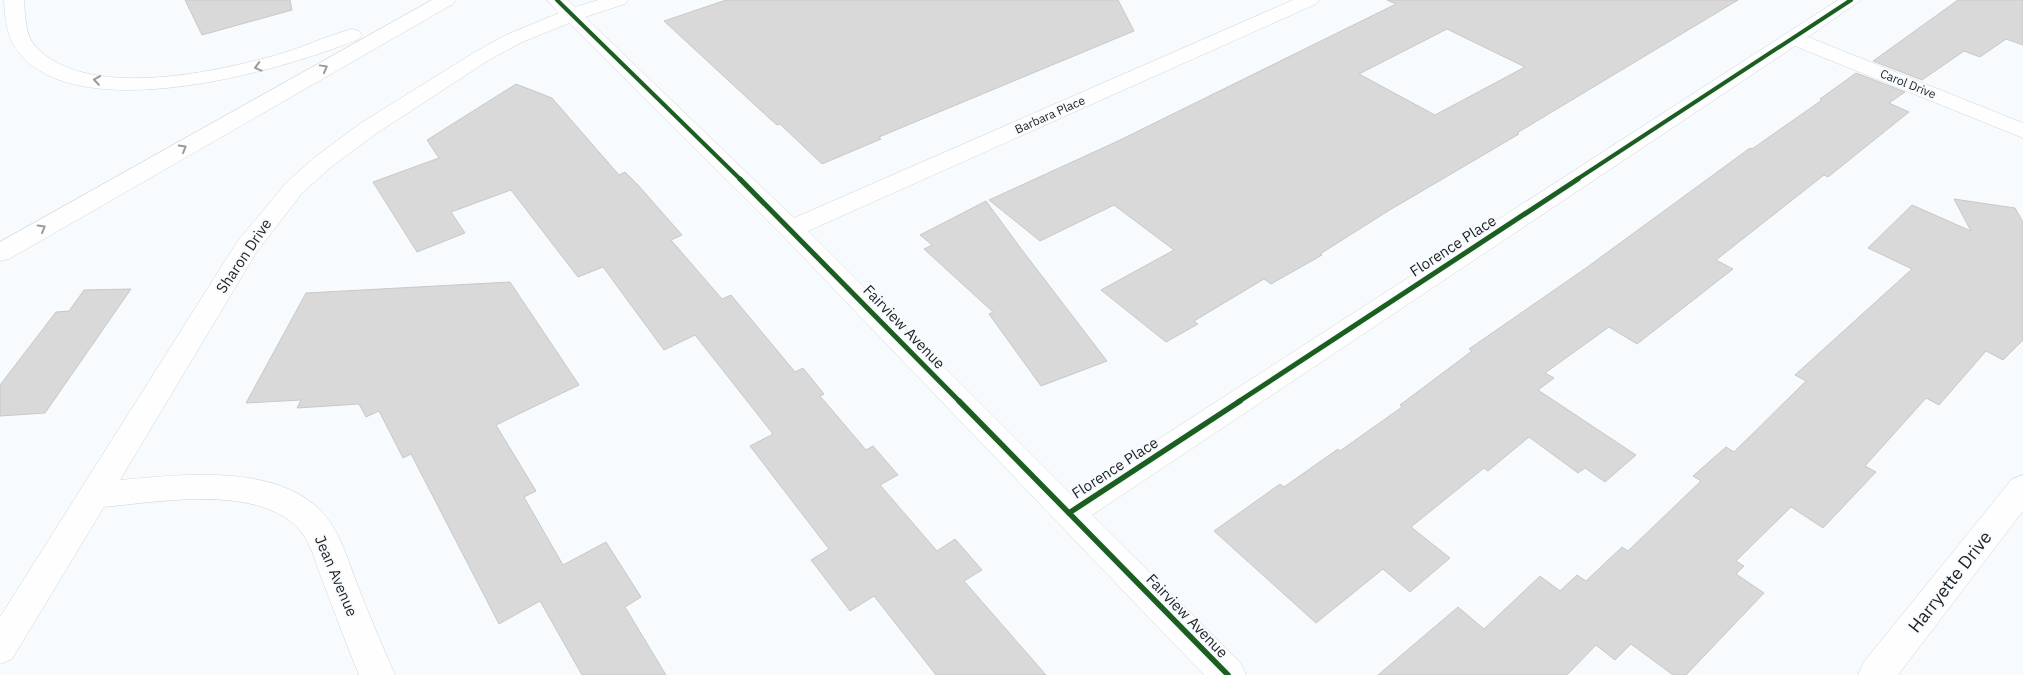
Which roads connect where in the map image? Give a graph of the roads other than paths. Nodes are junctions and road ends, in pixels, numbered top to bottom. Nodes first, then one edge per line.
1 (14, 0) edge
2 (414, 0) edge
3 (446, 0) edge
4 (618, 0) edge
5 (1308, 0) edge
6 (1851, 0) edge
7 (565, 7) edge
8 (1793, 38) junction
9 (2023, 131) edge
10 (791, 229) junction
11 (0, 253) edge
12 (2023, 488) edge
13 (93, 495) junction
14 (1069, 513) junction
15 (0, 648) edge
16 (376, 675) edge
17 (1228, 675) edge
18 (1876, 675) edge

2 -> 1 main road
11 -> 3 main road
4 - 7 main road, Sharon Drive
5 - 10 main road, Barbara Place
6 - 8 main road, Florence Place
7 - 10 main road, Fairview Avenue
7 - 13 main road, Sharon Drive
8 - 9 main road, Carol Drive
8 - 14 main road, Florence Place
10 - 14 main road, Fairview Avenue
12 - 18 main road, Harryette Drive
13 - 15 main road, Sharon Drive
13 - 16 main road, Jean Avenue
14 - 17 main road, Fairview Avenue

